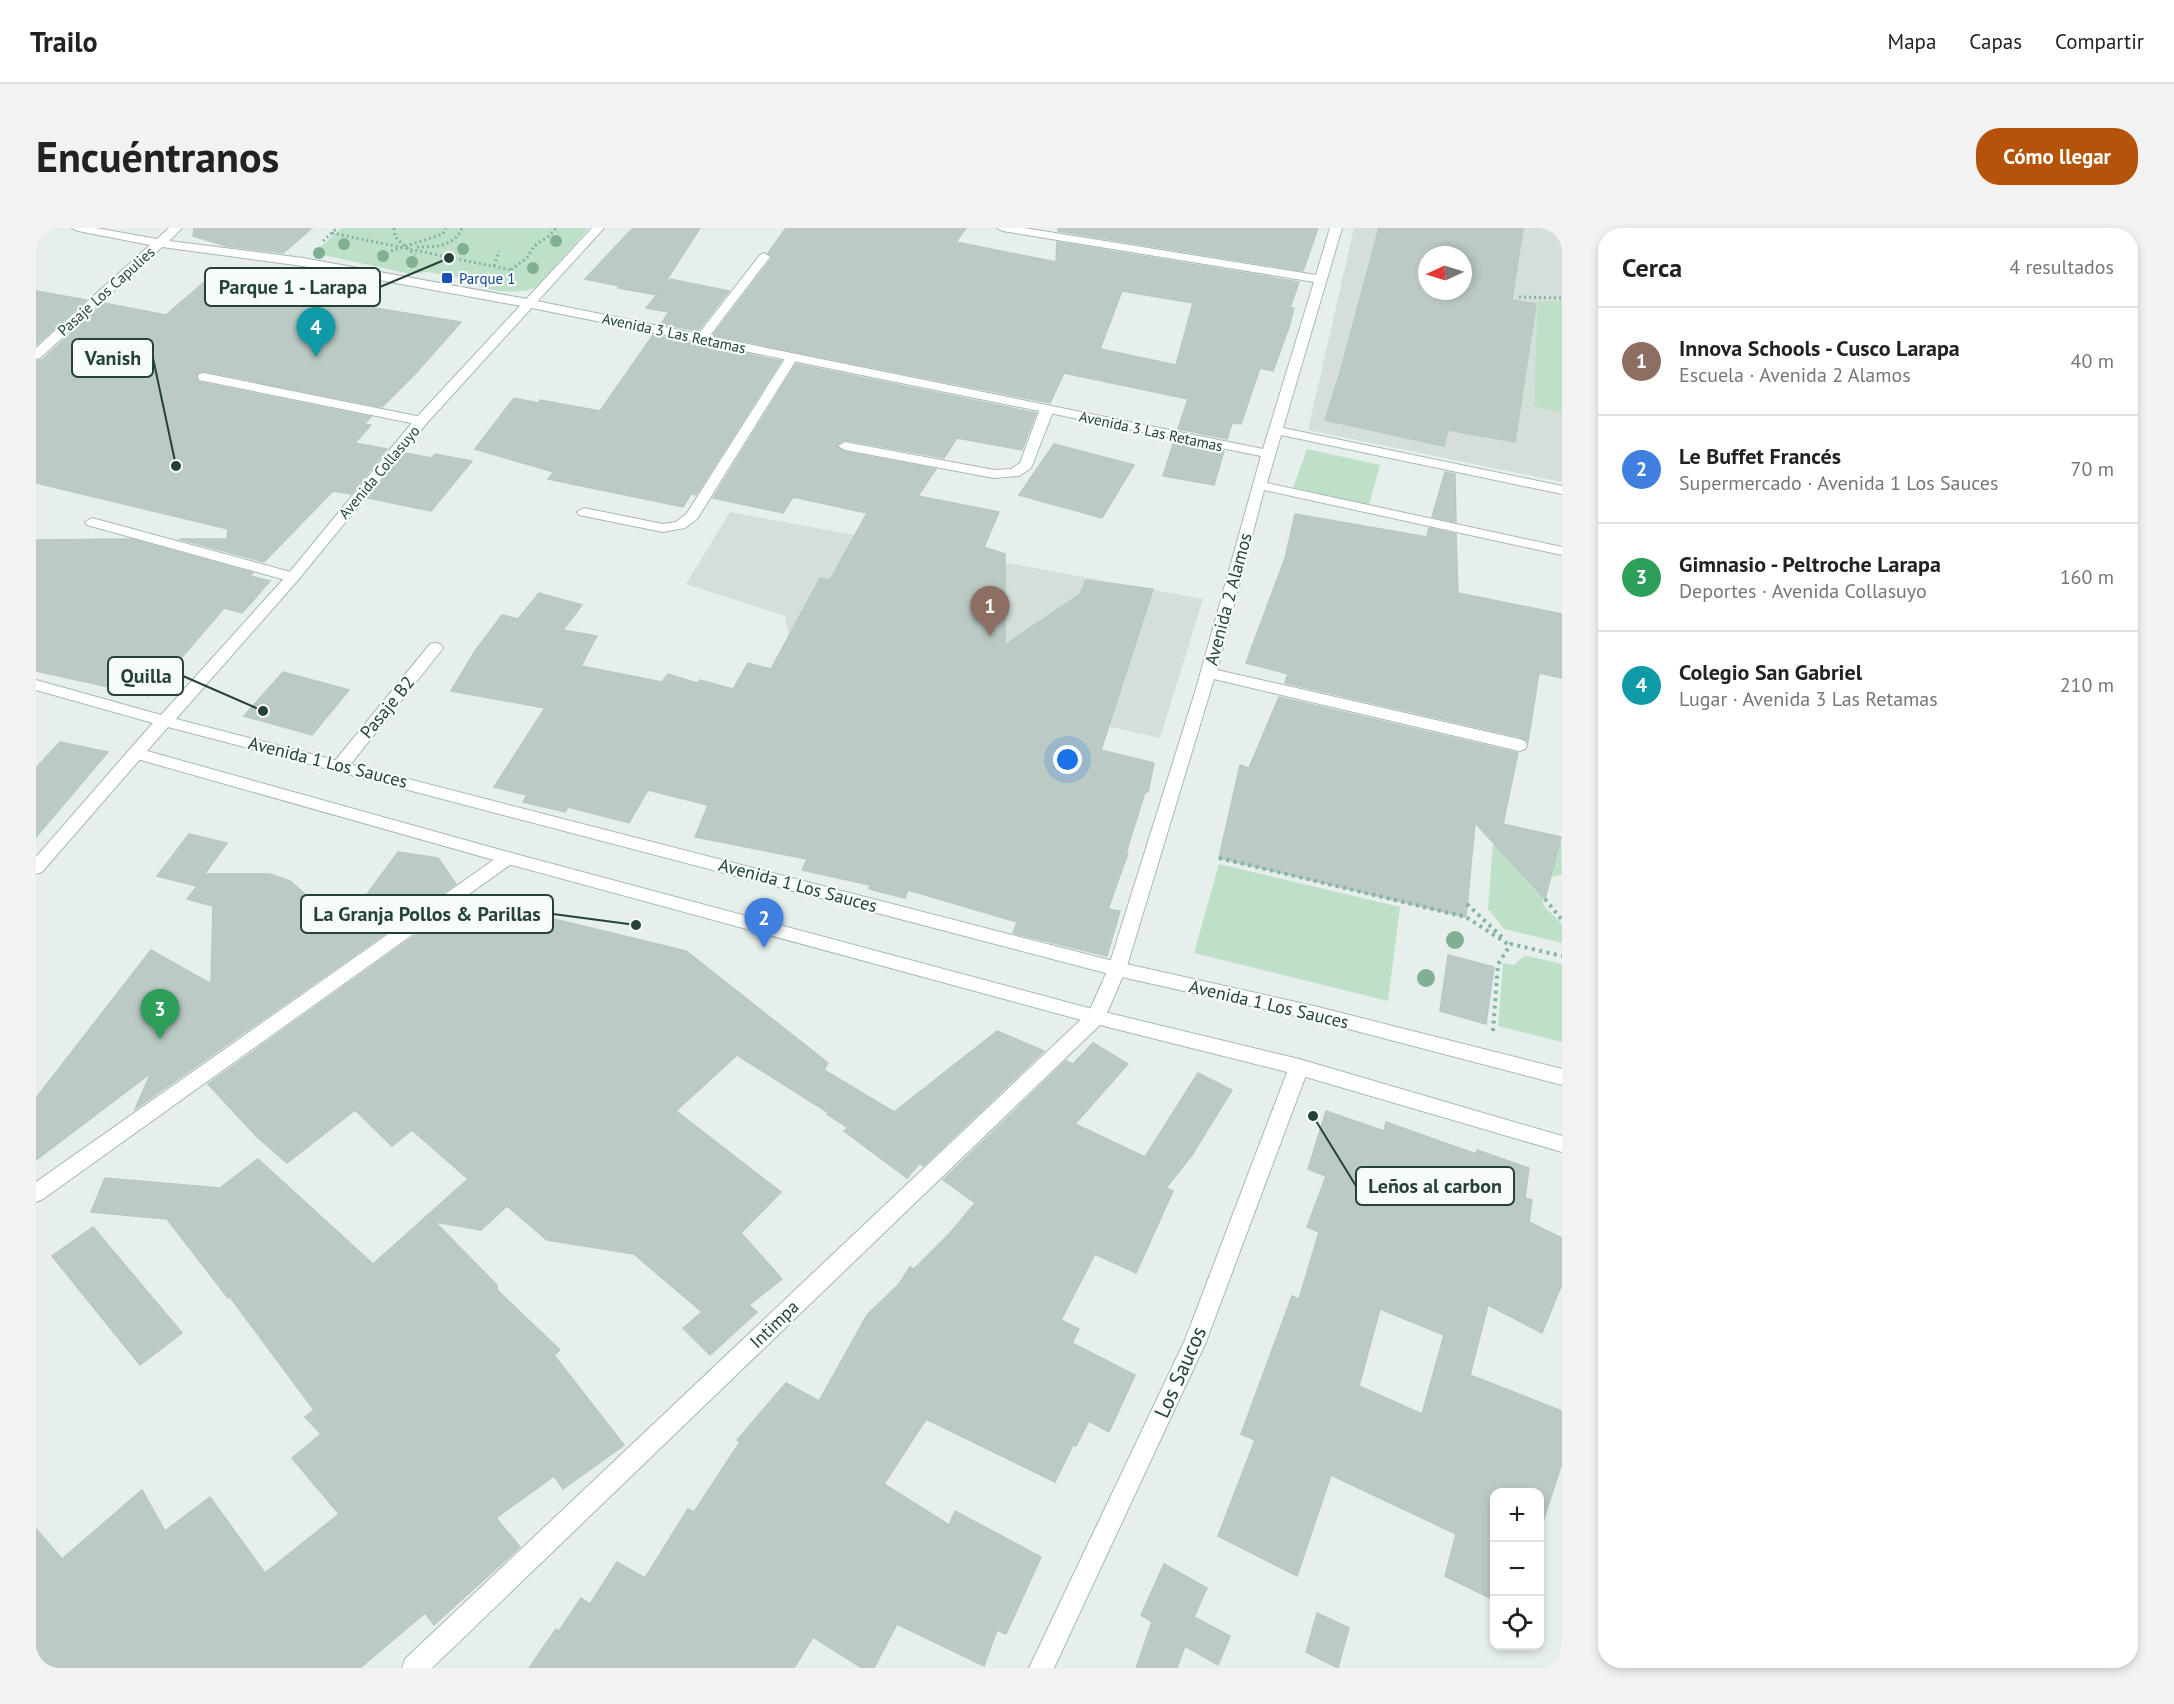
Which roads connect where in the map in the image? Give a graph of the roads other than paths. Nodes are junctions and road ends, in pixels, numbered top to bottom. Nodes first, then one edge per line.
1 (78, 228) edge
2 (176, 228) edge
3 (598, 228) edge
4 (1003, 228) edge
5 (1336, 228) edge
6 (158, 243) junction
7 (764, 257) dead end
8 (1320, 279) junction
9 (526, 303) junction
10 (701, 339) junction
11 (36, 355) edge
12 (792, 357) junction
13 (204, 377) dead end
14 (1047, 409) junction
15 (421, 422) junction
16 (1276, 430) junction
17 (845, 446) dead end
18 (1269, 454) junction
19 (1259, 485) junction
20 (1562, 490) edge
21 (584, 512) dead end
22 (92, 522) dead end
23 (1562, 551) edge
24 (293, 577) junction
25 (435, 648) dead end
26 (1209, 673) junction
27 (36, 685) edge
28 (164, 721) junction
29 (1519, 745) dead end
30 (136, 753) junction
31 (340, 766) junction
32 (508, 858) junction
33 (36, 868) edge
34 (1117, 969) junction
35 (1096, 1017) junction
36 (1299, 1067) junction
37 (1562, 1077) edge
38 (1562, 1144) edge
39 (36, 1192) edge
40 (414, 1668) edge
41 (1041, 1668) edge

1 - 6 street, Avenida 3 Las Retamas
2 - 6 street, Pasaje Los Capulies
3 - 9 street, Avenida Collasuyo
4 - 8 street
5 - 8 street, Avenida 2 Alamos
6 - 9 street, Avenida 3 Las Retamas
6 - 11 street, Pasaje Los Capulies
7 - 10 street
8 - 16 street, Avenida 2 Alamos
9 - 10 street, Avenida 3 Las Retamas
9 - 15 street, Avenida Collasuyo
10 - 12 street, Avenida 3 Las Retamas
12 - 14 street, Avenida 3 Las Retamas
12 - 21 street
13 - 15 street
14 - 17 street
14 - 18 street, Avenida 3 Las Retamas
15 - 24 street, Avenida Collasuyo
16 - 18 street, Avenida 2 Alamos
16 - 20 street
18 - 19 street, Avenida 2 Alamos
19 - 23 street
19 - 26 street, Avenida 2 Alamos
22 - 24 street
24 - 28 street, Avenida Collasuyo
25 - 31 street, Pasaje B2
26 - 29 street
26 - 34 street, Avenida 2 Alamos
27 - 28 street, Avenida 1 Los Sauces
28 - 30 street, Avenida Collasuyo
28 - 31 street, Avenida 1 Los Sauces
30 - 32 street
30 - 33 street
31 - 34 street, Avenida 1 Los Sauces
32 - 35 street
32 - 39 street
34 - 35 street, Intimpa
34 - 37 street, Avenida 1 Los Sauces
35 - 36 street
35 - 40 street, Intimpa
36 - 38 street
36 - 41 street, Los Saucos

